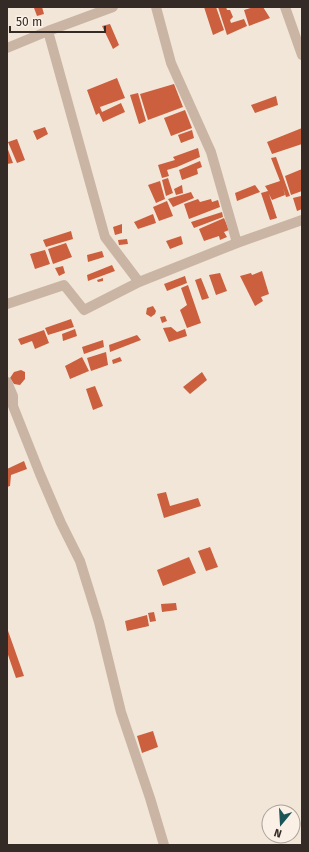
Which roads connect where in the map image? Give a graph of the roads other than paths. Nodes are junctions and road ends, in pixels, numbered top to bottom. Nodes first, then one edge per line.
1 (113, 7) edge
2 (156, 7) edge
3 (285, 7) edge
4 (48, 31) junction
5 (7, 48) edge
6 (302, 55) edge
7 (302, 220) edge
8 (237, 243) junction
9 (139, 282) junction
10 (7, 304) edge
11 (7, 382) edge
12 (164, 845) edge

1 - 4 street
2 - 8 street
3 - 6 street
4 - 5 street
4 - 9 street
7 - 8 street
8 - 9 street
9 - 10 street
11 - 12 street

